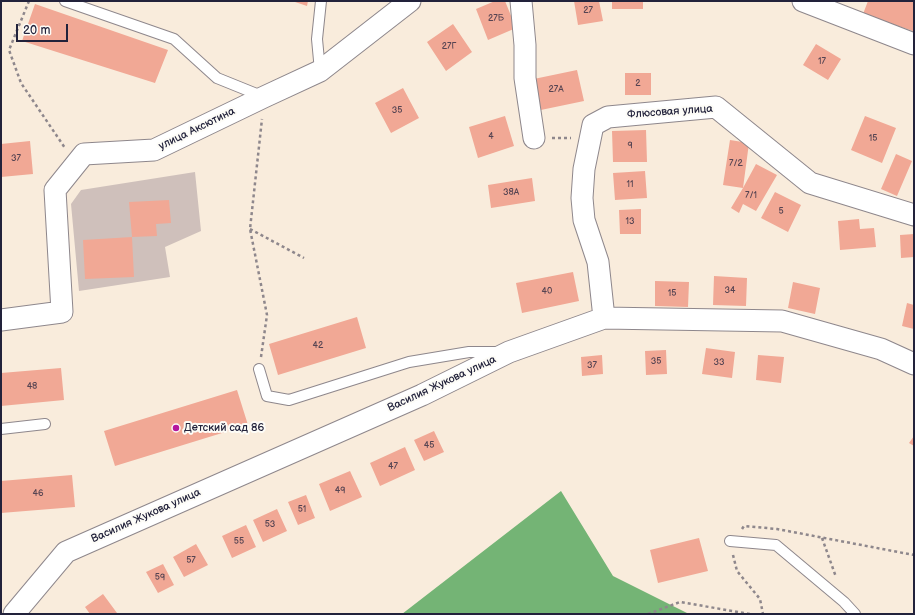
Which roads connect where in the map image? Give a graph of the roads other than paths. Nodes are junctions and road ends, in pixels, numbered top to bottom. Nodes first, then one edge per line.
1 (65, 1) edge
2 (321, 1) edge
3 (410, 1) edge
4 (522, 1) edge
5 (803, 1) edge
6 (914, 44) edge
7 (320, 71) junction
8 (264, 96) junction
9 (534, 138) road end
10 (914, 214) edge
11 (604, 318) junction
12 (1, 320) edge
13 (509, 352) junction
14 (914, 364) edge
15 (259, 369) road end
16 (45, 424) dead end
17 (1, 429) edge
18 (730, 541) road end
19 (14, 614) edge
20 (854, 614) edge

1 - 8 lane
2 - 7 lane
3 - 7 street, улица Аксютина
4 - 9 street
5 - 6 street
7 - 8 street, улица Аксютина
8 - 12 street, улица Аксютина
10 - 11 street, Флюсовая улица
11 - 13 street, Василия Жукова улица
11 - 14 street, Василия Жукова улица
13 - 15 lane
13 - 19 street, Василия Жукова улица
16 - 17 lane
18 - 20 lane

